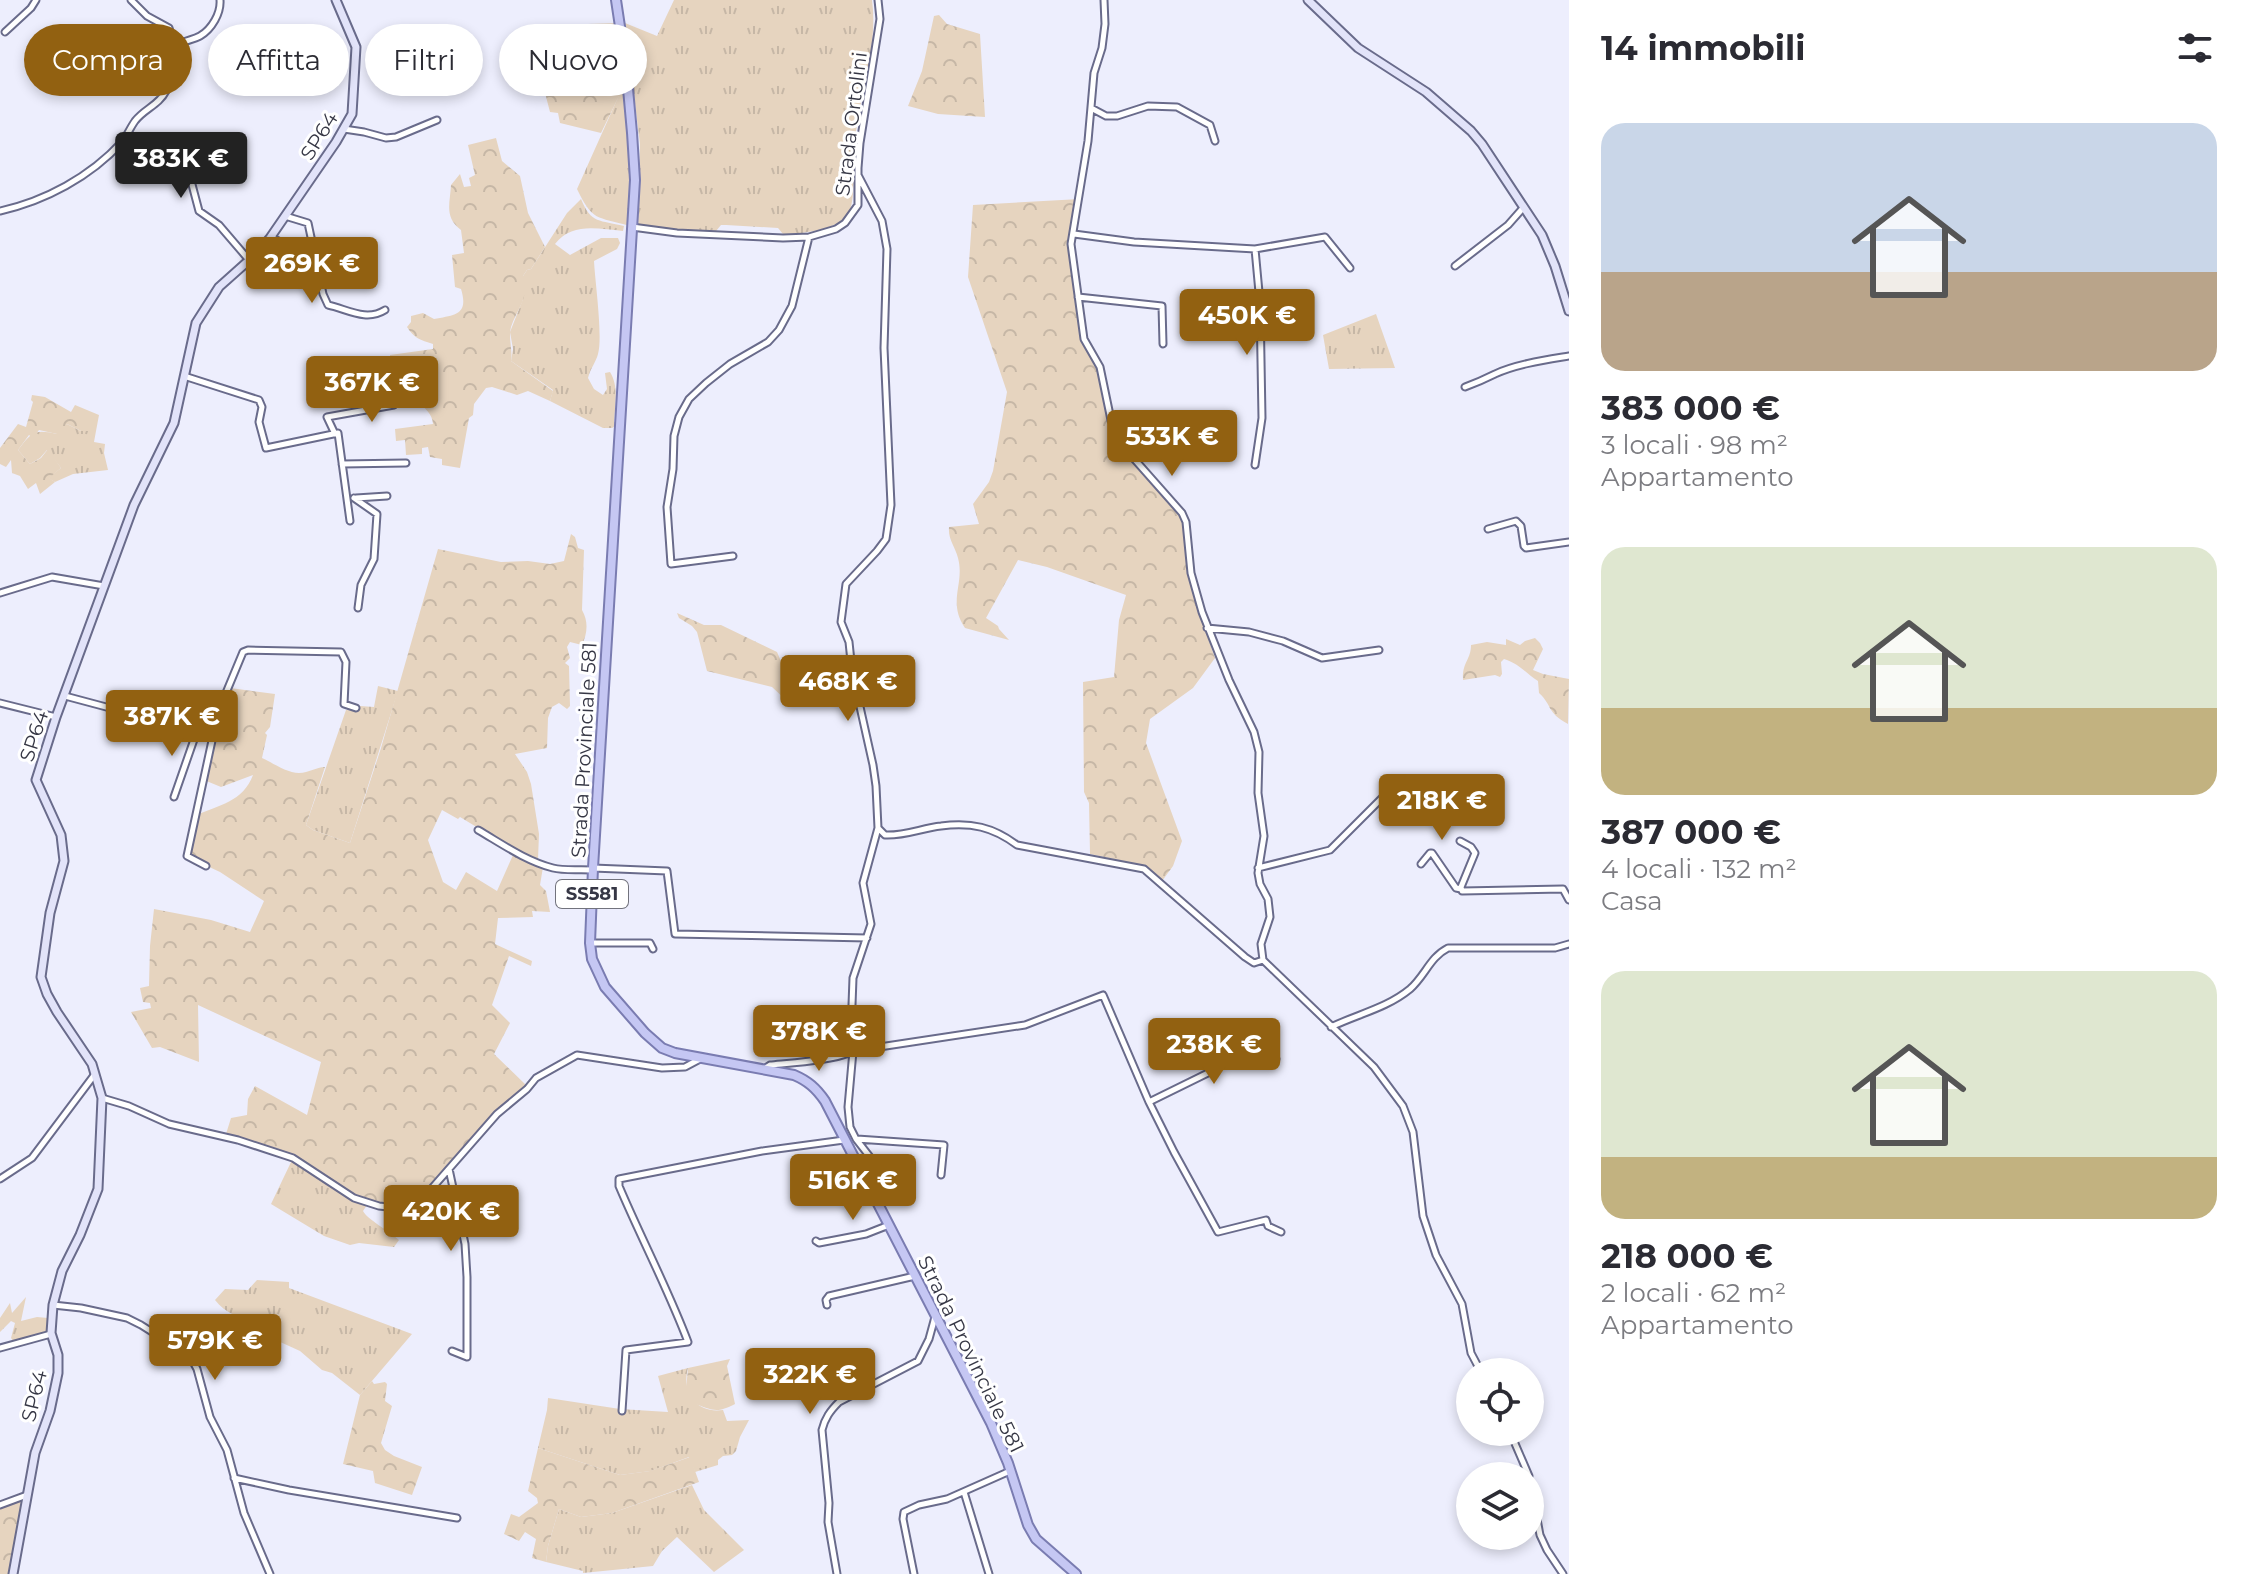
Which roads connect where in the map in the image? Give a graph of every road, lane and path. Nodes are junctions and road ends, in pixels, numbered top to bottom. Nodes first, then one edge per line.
1 (36, 0) edge
2 (131, 0) edge
3 (220, 0) edge
4 (336, 0) edge
5 (616, 0) edge
6 (878, 0) edge
7 (1104, 0) edge
8 (1308, 0) edge
9 (162, 24) edge
10 (5, 32) dead end
11 (192, 39) edge
12 (162, 96) edge
13 (1091, 108) junction
14 (437, 120) dead end
15 (344, 129) junction
16 (124, 140) junction
17 (1215, 141) dead end
18 (858, 175) junction
19 (1523, 208) junction
20 (0, 211) edge
21 (285, 216) junction
22 (632, 227) junction
23 (1074, 234) junction
24 (271, 237) junction
25 (809, 237) junction
26 (1255, 249) junction
27 (249, 260) junction
28 (290, 265) dead end
29 (1455, 266) dead end
30 (1350, 268) dead end
31 (1078, 297) junction
32 (1569, 309) edge
33 (385, 310) dead end
34 (1163, 344) dead end
35 (1569, 356) edge
36 (184, 376) junction
37 (1465, 387) dead end
38 (394, 405) dead end
39 (335, 434) junction
40 (406, 463) dead end
41 (342, 464) junction
42 (1255, 465) dead end
43 (387, 496) dead end
44 (350, 498) junction
45 (350, 521) dead end
46 (1488, 529) dead end
47 (1569, 542) edge
48 (733, 556) dead end
49 (104, 586) junction
50 (0, 593) edge
51 (358, 608) dead end
52 (1207, 628) junction
53 (1379, 650) dead end
54 (65, 696) junction
55 (0, 703) edge
56 (356, 708) dead end
57 (56, 717) junction
58 (198, 728) junction
59 (211, 729) junction
60 (1437, 784) dead end
61 (174, 797) dead end
62 (878, 828) junction
63 (478, 830) dead end
64 (1460, 841) dead end
65 (1421, 864) dead end
66 (206, 866) dead end
67 (1258, 868) junction
68 (593, 869) junction
69 (1461, 889) junction
70 (1569, 900) edge
71 (867, 938) junction
72 (590, 943) junction
73 (1569, 944) edge
74 (653, 949) dead end
75 (1263, 960) junction
76 (1331, 1027) junction
77 (853, 1051) junction
78 (701, 1059) junction
79 (1276, 1059) dead end
80 (764, 1069) junction
81 (96, 1073) junction
82 (102, 1098) junction
83 (1149, 1102) junction
84 (856, 1139) junction
85 (844, 1140) junction
86 (449, 1168) junction
87 (941, 1175) dead end
88 (0, 1179) edge
89 (867, 1182) junction
90 (889, 1225) junction
91 (1281, 1232) dead end
92 (816, 1241) dead end
93 (915, 1276) junction
94 (53, 1305) junction
95 (827, 1305) dead end
96 (936, 1316) junction
97 (51, 1334) junction
98 (0, 1348) edge
99 (452, 1351) dead end
100 (1474, 1358) edge
101 (622, 1411) dead end
102 (1010, 1471) junction
103 (234, 1478) junction
104 (964, 1492) junction
105 (27, 1495) junction
106 (0, 1505) edge
107 (457, 1518) dead end
108 (1544, 1544) edge
109 (13, 1574) edge
110 (270, 1574) edge
111 (837, 1574) edge
112 (914, 1574) edge
113 (989, 1574) edge
114 (1076, 1574) edge
115 (1563, 1574) edge

1 - 10 street
2 - 9 street
3 - 11 street
4 - 15 street, SP64 / SP64
5 - 22 main road, Strada Provinciale 581 / SS581
6 - 18 street, Strada Ortolini
7 - 13 street
8 - 19 street
12 - 16 street
13 - 17 street
13 - 23 street
14 - 15 street
15 - 21 street, SP64 / SP64
16 - 20 street
16 - 27 street
18 - 25 street, Strada Ortolini
18 - 62 street
19 - 29 street
19 - 32 street
21 - 24 street, SP64 / SP64
21 - 33 street
22 - 25 street, Strada Ortolini
22 - 68 main road, Strada Provinciale 581 / SS581
23 - 26 street
23 - 31 street
24 - 27 street, SP64 / SP64
24 - 28 street
25 - 48 street
26 - 30 street
26 - 42 street
27 - 36 street, SP64 / SP64
31 - 34 street
31 - 52 street
35 - 37 street
36 - 39 street
36 - 49 street, SP64 / SP64
38 - 39 street
39 - 41 street
40 - 41 street
41 - 44 street
43 - 44 street
44 - 45 street
44 - 51 street
46 - 47 street
49 - 50 street
49 - 54 street, SP64 / SP64
52 - 53 street
52 - 67 street
54 - 57 street, SP64 / SP64
54 - 58 street
55 - 57 street
56 - 59 street
57 - 81 street, SP64 / SP64
58 - 59 street
58 - 61 street
59 - 66 street
60 - 67 street
62 - 71 street
62 - 75 street
63 - 68 street
64 - 69 street
65 - 69 street
67 - 75 street
68 - 71 street
68 - 72 main road, Strada Provinciale 581 / SS581
69 - 70 street
71 - 77 street
72 - 74 street
72 - 78 main road, Strada Provinciale 581 / SS581
73 - 76 street
75 - 76 street
76 - 100 street
77 - 80 street
77 - 83 street
77 - 84 street
78 - 80 main road, Strada Provinciale 581 / SS581
78 - 86 street
79 - 83 street
80 - 85 main road, Strada Provinciale 581 / SS581
81 - 82 street, SP64 / SP64
81 - 88 street
82 - 86 street
82 - 94 street, SP64 / SP64
83 - 91 street
84 - 87 street
84 - 89 street
85 - 89 main road, Strada Provinciale 581 / SS581
85 - 101 street
86 - 99 street
89 - 90 main road, Strada Provinciale 581 / SS581
90 - 92 street
90 - 93 main road, Strada Provinciale 581 / SS581
93 - 95 street
93 - 96 main road, Strada Provinciale 581 / SS581
94 - 97 street, SP64 / SP64
94 - 103 street
96 - 102 main road, Strada Provinciale 581 / SS581
96 - 111 street
97 - 98 street
97 - 105 street, SP64 / SP64
102 - 104 street
102 - 114 main road, Strada Provinciale 581 / SS581
103 - 107 street
103 - 110 street
104 - 112 street
104 - 113 street
105 - 106 street
105 - 109 street, SP64 / SP64
108 - 115 street

